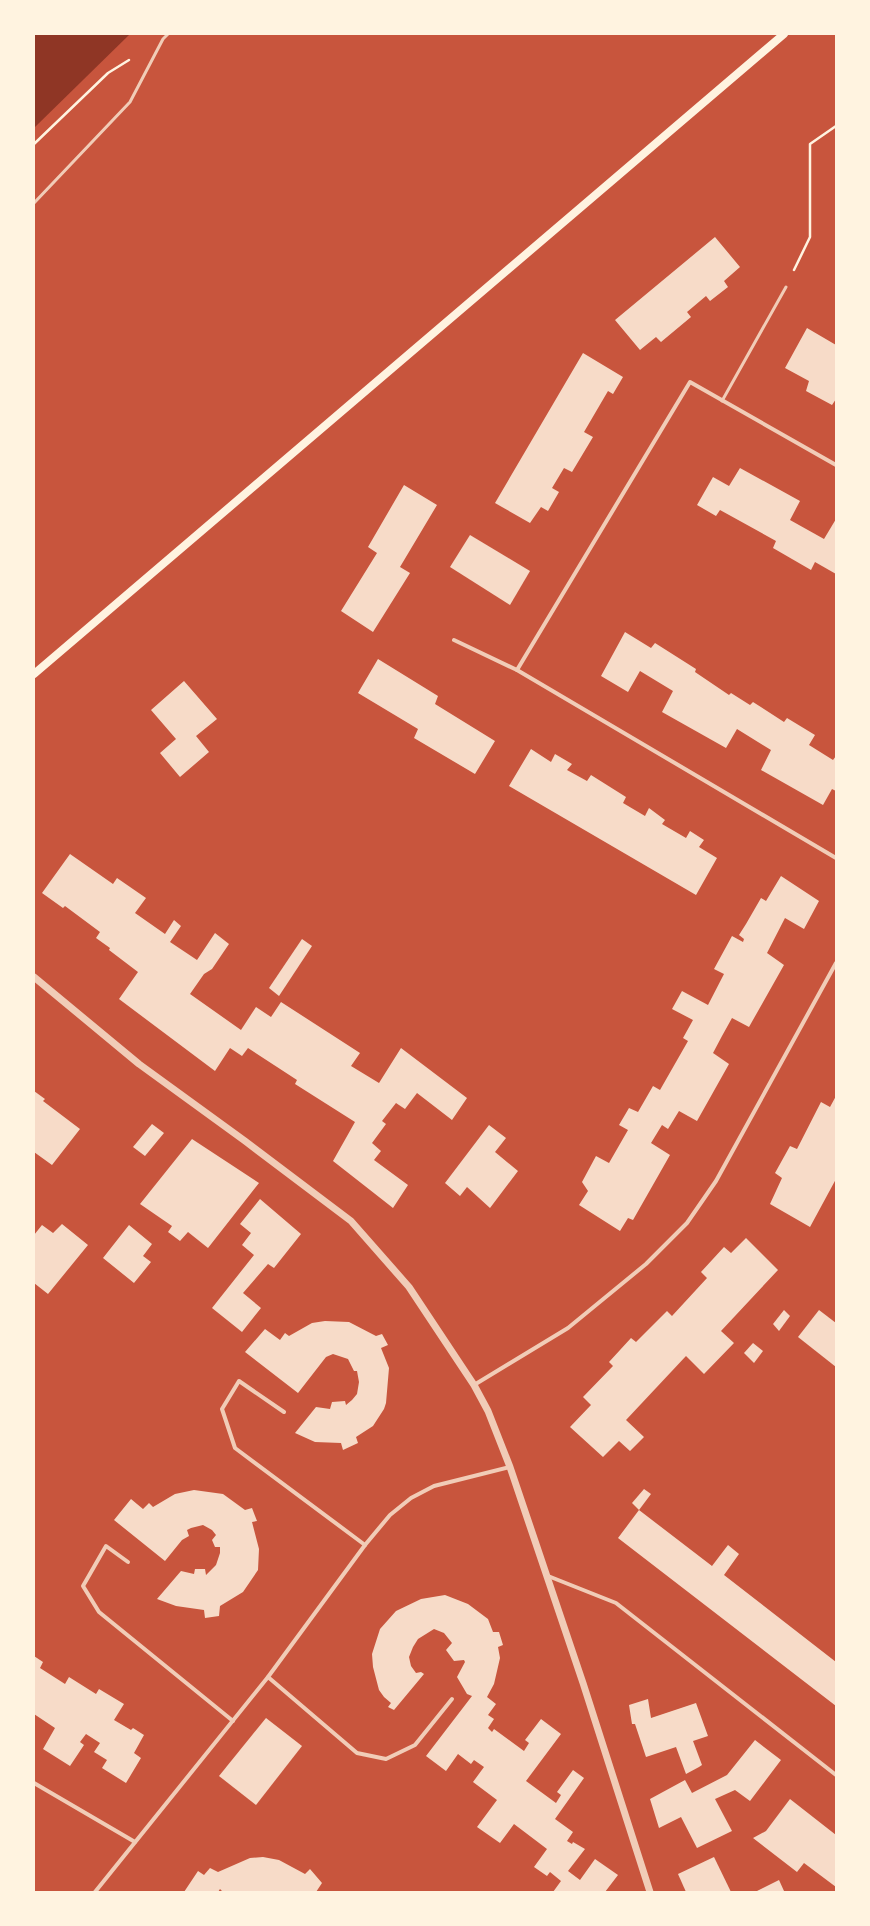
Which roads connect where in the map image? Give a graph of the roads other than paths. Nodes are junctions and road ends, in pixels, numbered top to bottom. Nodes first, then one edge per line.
1 (168, 34) edge
2 (784, 34) edge
3 (34, 203) edge
4 (786, 287) road end
5 (722, 401) junction
6 (836, 465) edge
7 (454, 640) dead end
8 (517, 670) junction
9 (34, 674) edge
10 (836, 858) edge
11 (836, 963) edge
12 (34, 977) edge
13 (474, 1384) junction
14 (284, 1412) dead end
15 (510, 1467) junction
16 (365, 1545) junction
17 (128, 1562) dead end
18 (548, 1576) junction
19 (268, 1677) junction
20 (452, 1699) dead end
21 (233, 1721) junction
22 (836, 1775) edge
23 (34, 1783) edge
24 (135, 1842) junction
25 (95, 1892) edge
26 (650, 1892) edge

1 - 3 lane
2 - 9 main road
4 - 5 lane
5 - 6 street
5 - 8 street
7 - 8 street
8 - 10 street
11 - 13 street
12 - 13 street
13 - 15 street
14 - 16 street
15 - 16 street
15 - 18 street
16 - 19 street
17 - 21 street
18 - 22 street
18 - 26 street
19 - 20 street
19 - 21 street
21 - 24 street
23 - 24 street
24 - 25 street

